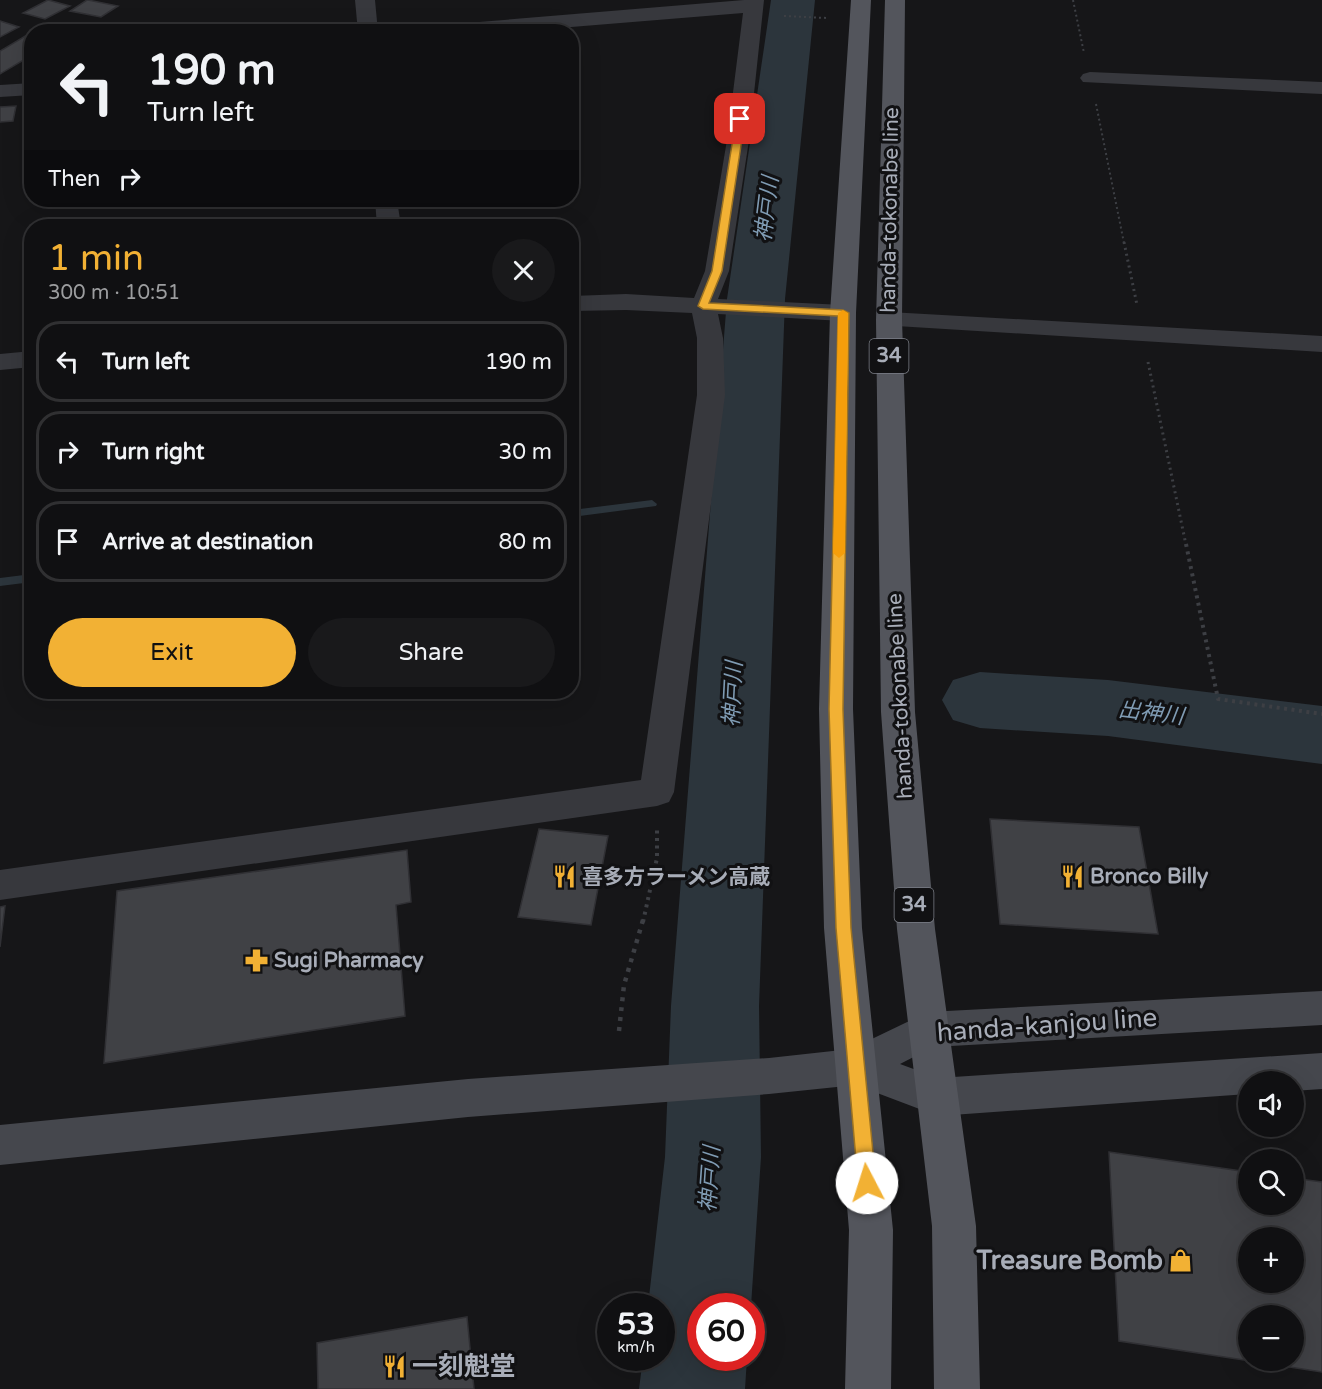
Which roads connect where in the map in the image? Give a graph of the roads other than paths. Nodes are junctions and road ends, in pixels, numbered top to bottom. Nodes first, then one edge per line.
1 (365, 0) edge
2 (726, 0) edge
3 (861, 0) edge
4 (896, 0) edge
5 (753, 7) edge
6 (367, 24) edge
7 (533, 24) edge
8 (1090, 78) road end
9 (1322, 88) edge
10 (24, 90) edge
11 (0, 91) edge
12 (579, 303) edge
13 (712, 307) junction
14 (843, 313) junction
15 (889, 321) junction
16 (1322, 344) edge
17 (24, 359) edge
18 (0, 362) edge
19 (0, 885) edge
20 (1322, 1008) edge
21 (928, 1030) junction
22 (856, 1066) junction
23 (1322, 1071) edge
24 (938, 1097) junction
25 (0, 1145) edge
26 (868, 1389) edge
27 (957, 1389) edge

1 - 6 street
2 - 5 street
3 - 14 main road, handa-tokonabe line / 34
4 - 15 main road, handa-tokonabe line / 34
5 - 7 street
5 - 13 street
8 - 9 street
10 - 11 street
12 - 13 street
13 - 14 street
13 - 19 street
14 - 22 main road, handa-tokonabe line / 34
15 - 16 street
15 - 21 main road, handa-tokonabe line / 34
17 - 18 street
20 - 21 main road, handa-kanjou line
21 - 22 main road, handa-kanjou line
21 - 24 main road, handa-tokonabe line / 34
22 - 24 main road
22 - 25 main road
22 - 26 main road, handa-tokonabe line / 34
23 - 24 main road
24 - 27 main road, handa-tokonabe line / 34

